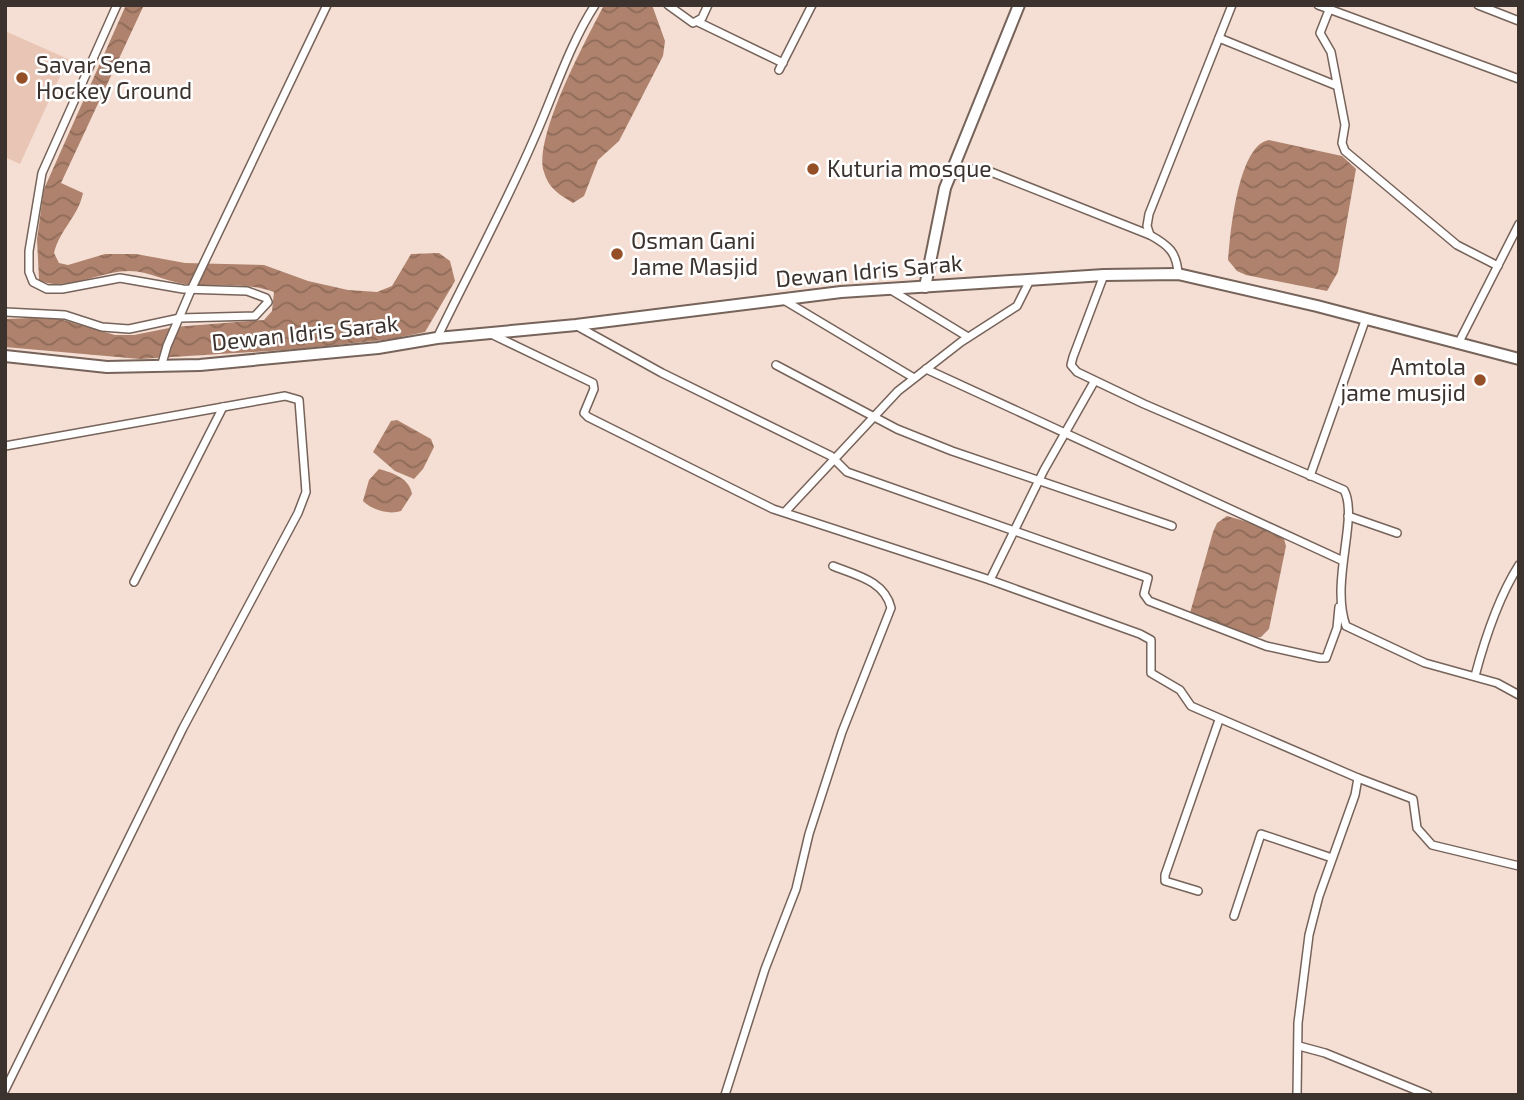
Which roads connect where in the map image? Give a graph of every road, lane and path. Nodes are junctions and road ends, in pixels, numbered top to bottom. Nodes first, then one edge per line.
1 (117, 5) edge
2 (327, 5) edge
3 (595, 5) edge
4 (668, 5) edge
5 (708, 5) edge
6 (812, 5) edge
7 (1019, 5) edge
8 (1232, 5) edge
9 (1318, 5) edge
10 (1478, 5) edge
11 (1329, 9) junction
12 (1519, 21) edge
13 (698, 22) junction
14 (1219, 38) junction
15 (1519, 79) edge
16 (1335, 85) junction
17 (948, 177) junction
18 (1519, 224) edge
19 (1150, 235) junction
20 (1498, 266) junction
21 (1178, 274) junction
22 (1104, 275) junction
23 (1030, 280) junction
24 (925, 287) junction
25 (890, 289) junction
26 (191, 290) junction
27 (781, 299) junction
28 (5, 312) edge
29 (180, 318) junction
30 (1366, 318) junction
31 (576, 325) junction
32 (488, 333) junction
33 (968, 337) junction
34 (437, 338) junction
35 (1459, 342) junction
36 (5, 356) edge
37 (1519, 359) edge
38 (776, 365) dead end
39 (161, 367) junction
40 (926, 369) junction
41 (914, 378) junction
42 (1094, 382) junction
43 (223, 407) junction
44 (873, 416) junction
45 (1065, 434) junction
46 (5, 446) edge
47 (836, 460) junction
48 (1310, 476) junction
49 (1039, 480) junction
50 (785, 512) junction
51 (1348, 516) junction
52 (1172, 526) dead end
53 (1013, 531) junction
54 (1397, 533) dead end
55 (1341, 560) junction
56 (1519, 565) edge
57 (833, 566) dead end
58 (990, 580) junction
59 (134, 582) dead end
60 (1339, 607) junction
61 (1346, 626) junction
62 (1337, 628) junction
63 (1475, 676) junction
64 (1519, 695) edge
65 (1219, 720) junction
66 (1357, 778) junction
67 (1332, 858) junction
68 (1519, 866) edge
69 (1198, 891) dead end
70 (1234, 916) dead end
71 (1299, 1046) junction
72 (5, 1090) edge
73 (725, 1095) edge
74 (1297, 1095) edge
75 (1428, 1095) edge

1 - 26 street
2 - 26 street
3 - 34 street
4 - 13 street
5 - 13 street
6 - 13 street
7 - 17 main road
8 - 14 street
9 - 11 street
10 - 12 street
11 - 15 street
11 - 16 street
14 - 16 street
14 - 19 street
16 - 20 street
17 - 19 street
17 - 24 main road
18 - 20 street
19 - 21 street
20 - 35 street
21 - 22 main road, Dewan Idris Sarak
21 - 30 main road, Dewan Idris Sarak
22 - 23 main road, Dewan Idris Sarak
22 - 42 street
23 - 24 main road, Dewan Idris Sarak
23 - 33 street
24 - 25 main road, Dewan Idris Sarak
25 - 27 main road, Dewan Idris Sarak
25 - 33 street
26 - 29 street
26 - 29 street
27 - 31 main road, Dewan Idris Sarak
27 - 41 street
28 - 29 street
29 - 39 street
30 - 35 main road, Dewan Idris Sarak
30 - 48 street
31 - 32 main road, Dewan Idris Sarak
31 - 47 street
32 - 34 main road, Dewan Idris Sarak
32 - 50 street
33 - 40 street
34 - 39 main road, Dewan Idris Sarak
35 - 37 main road, Dewan Idris Sarak
36 - 39 main road, Dewan Idris Sarak
38 - 44 street
40 - 41 street
40 - 45 street
41 - 44 street
42 - 45 street
42 - 48 street
43 - 46 street
43 - 59 street
43 - 72 street
44 - 47 street
44 - 49 street
45 - 49 street
45 - 55 street
47 - 50 street
47 - 53 street
48 - 51 street
49 - 52 street
49 - 53 street
50 - 58 street
51 - 54 street
51 - 55 street
53 - 58 street
53 - 62 street
55 - 60 street
56 - 63 street
57 - 73 street
58 - 65 street
60 - 61 street
60 - 62 street
61 - 62 street
61 - 63 street
63 - 64 street
65 - 66 street
65 - 69 street
66 - 67 street
66 - 68 street
67 - 70 street
67 - 71 street
71 - 74 street
71 - 75 street

